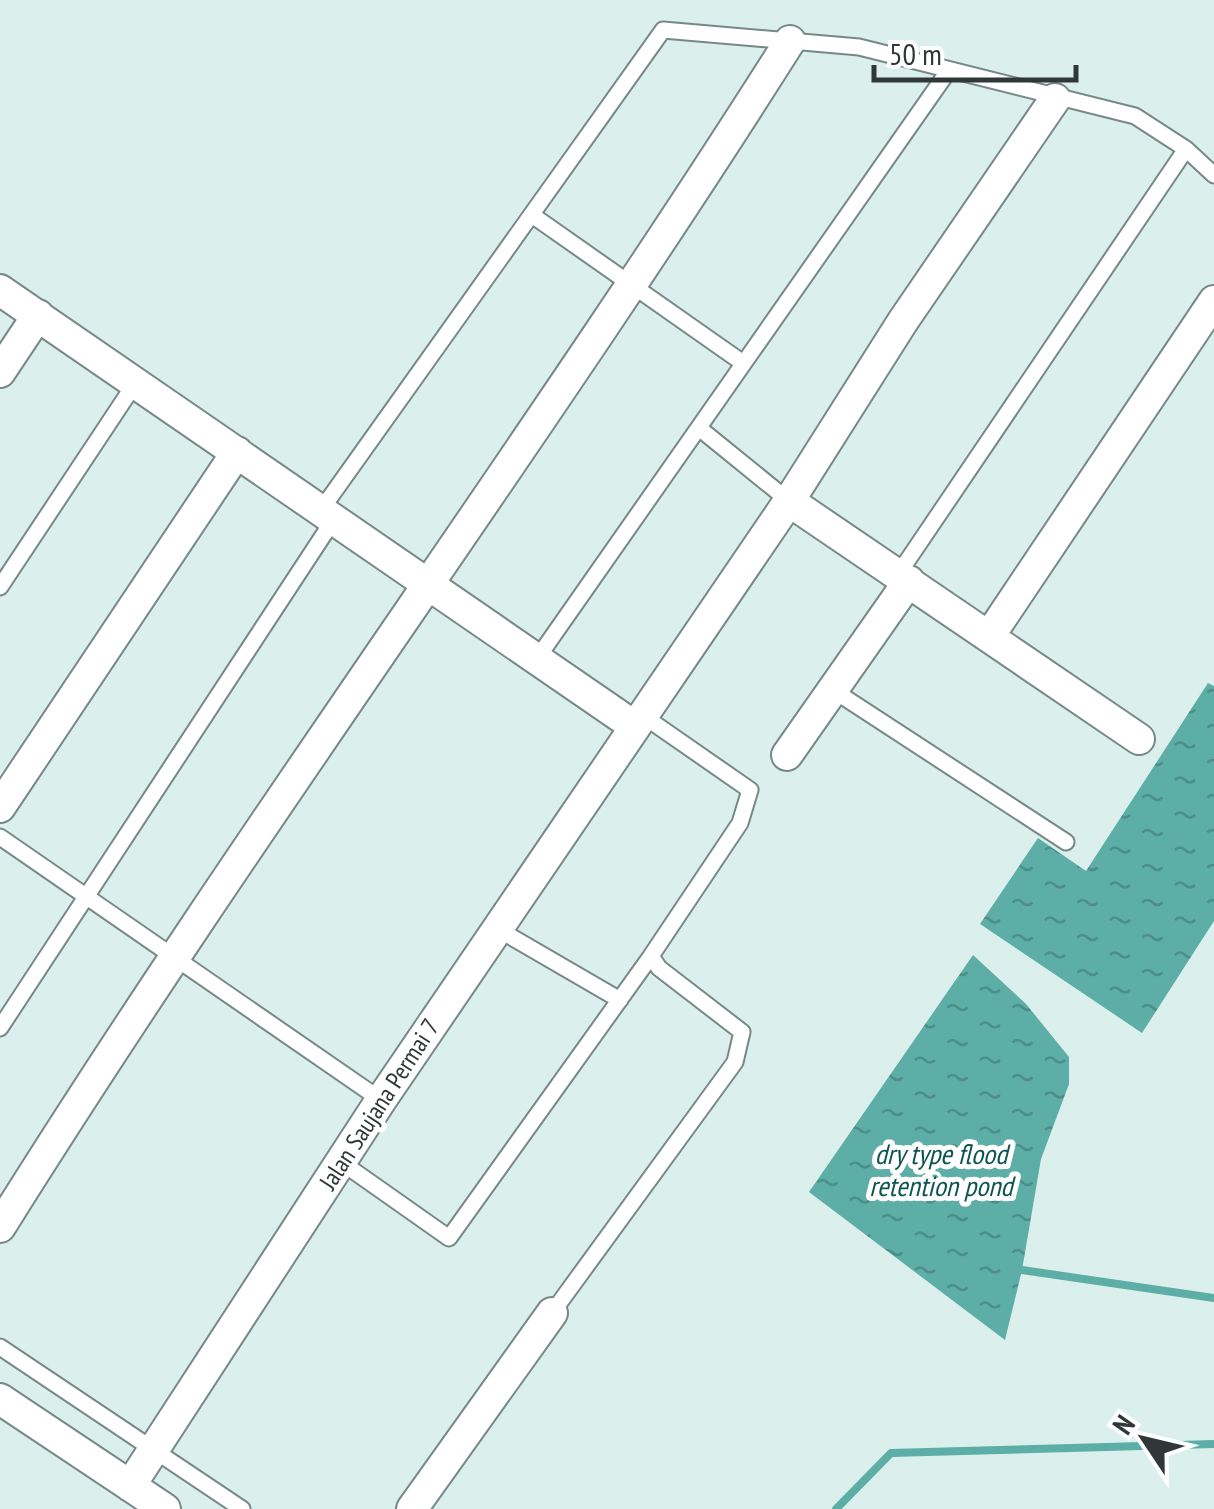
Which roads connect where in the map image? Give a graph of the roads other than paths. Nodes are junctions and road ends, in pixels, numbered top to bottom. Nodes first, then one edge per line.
1 (790, 42) junction
2 (949, 70) junction
3 (1055, 98) junction
4 (1186, 149) junction
5 (1214, 175) edge
6 (532, 215) junction
7 (631, 287) junction
8 (0, 290) edge
9 (1214, 300) edge
10 (38, 316) junction
11 (743, 362) junction
12 (0, 372) edge
13 (136, 382) junction
14 (699, 428) junction
15 (237, 452) junction
16 (788, 501) junction
17 (327, 514) junction
18 (904, 577) junction
19 (426, 585) junction
20 (0, 587) edge
21 (990, 635) junction
22 (536, 660) junction
23 (833, 690) junction
24 (638, 720) junction
25 (1139, 739) dead end
26 (787, 755) dead end
27 (0, 807) edge
28 (0, 837) edge
29 (1066, 842) dead end
30 (85, 895) junction
31 (496, 928) junction
32 (651, 956) junction
33 (175, 957) junction
34 (620, 1000) junction
35 (0, 1028) edge
36 (381, 1100) junction
37 (341, 1162) junction
38 (0, 1227) edge
39 (552, 1313) joint
40 (0, 1347) edge
41 (0, 1400) edge
42 (155, 1451) junction
43 (130, 1486) junction
44 (165, 1509) edge
45 (242, 1509) edge
46 (412, 1509) edge

1 - 2 lane
1 - 6 lane
1 - 7 street
2 - 3 lane
2 - 11 lane
3 - 4 lane
3 - 16 street, Jalan Saujana Permai 7
4 - 5 lane
4 - 18 lane
6 - 7 lane
6 - 17 lane
7 - 11 lane
7 - 19 street
8 - 10 street
9 - 21 street
10 - 12 street
10 - 13 street
11 - 14 lane
13 - 15 street
13 - 20 lane
14 - 16 lane
14 - 22 lane
15 - 17 street
15 - 27 street
16 - 18 street
16 - 24 street, Jalan Saujana Permai 7
17 - 19 street
17 - 30 lane
18 - 21 street
18 - 23 street
19 - 22 street
19 - 33 street
21 - 25 street
22 - 24 street
23 - 26 street
23 - 29 lane
24 - 31 street, Jalan Saujana Permai 7
24 - 32 lane
28 - 30 lane
30 - 33 lane
30 - 35 lane
31 - 34 lane
31 - 36 street, Jalan Saujana Permai 7
32 - 34 lane
32 - 39 lane
33 - 36 lane
33 - 38 street
34 - 37 lane
36 - 37 street, Jalan Saujana Permai 7
37 - 42 street, Jalan Saujana Permai 7
39 - 46 street
40 - 42 lane
41 - 43 street
42 - 43 street, Jalan Saujana Permai 7
42 - 45 lane
43 - 44 street

